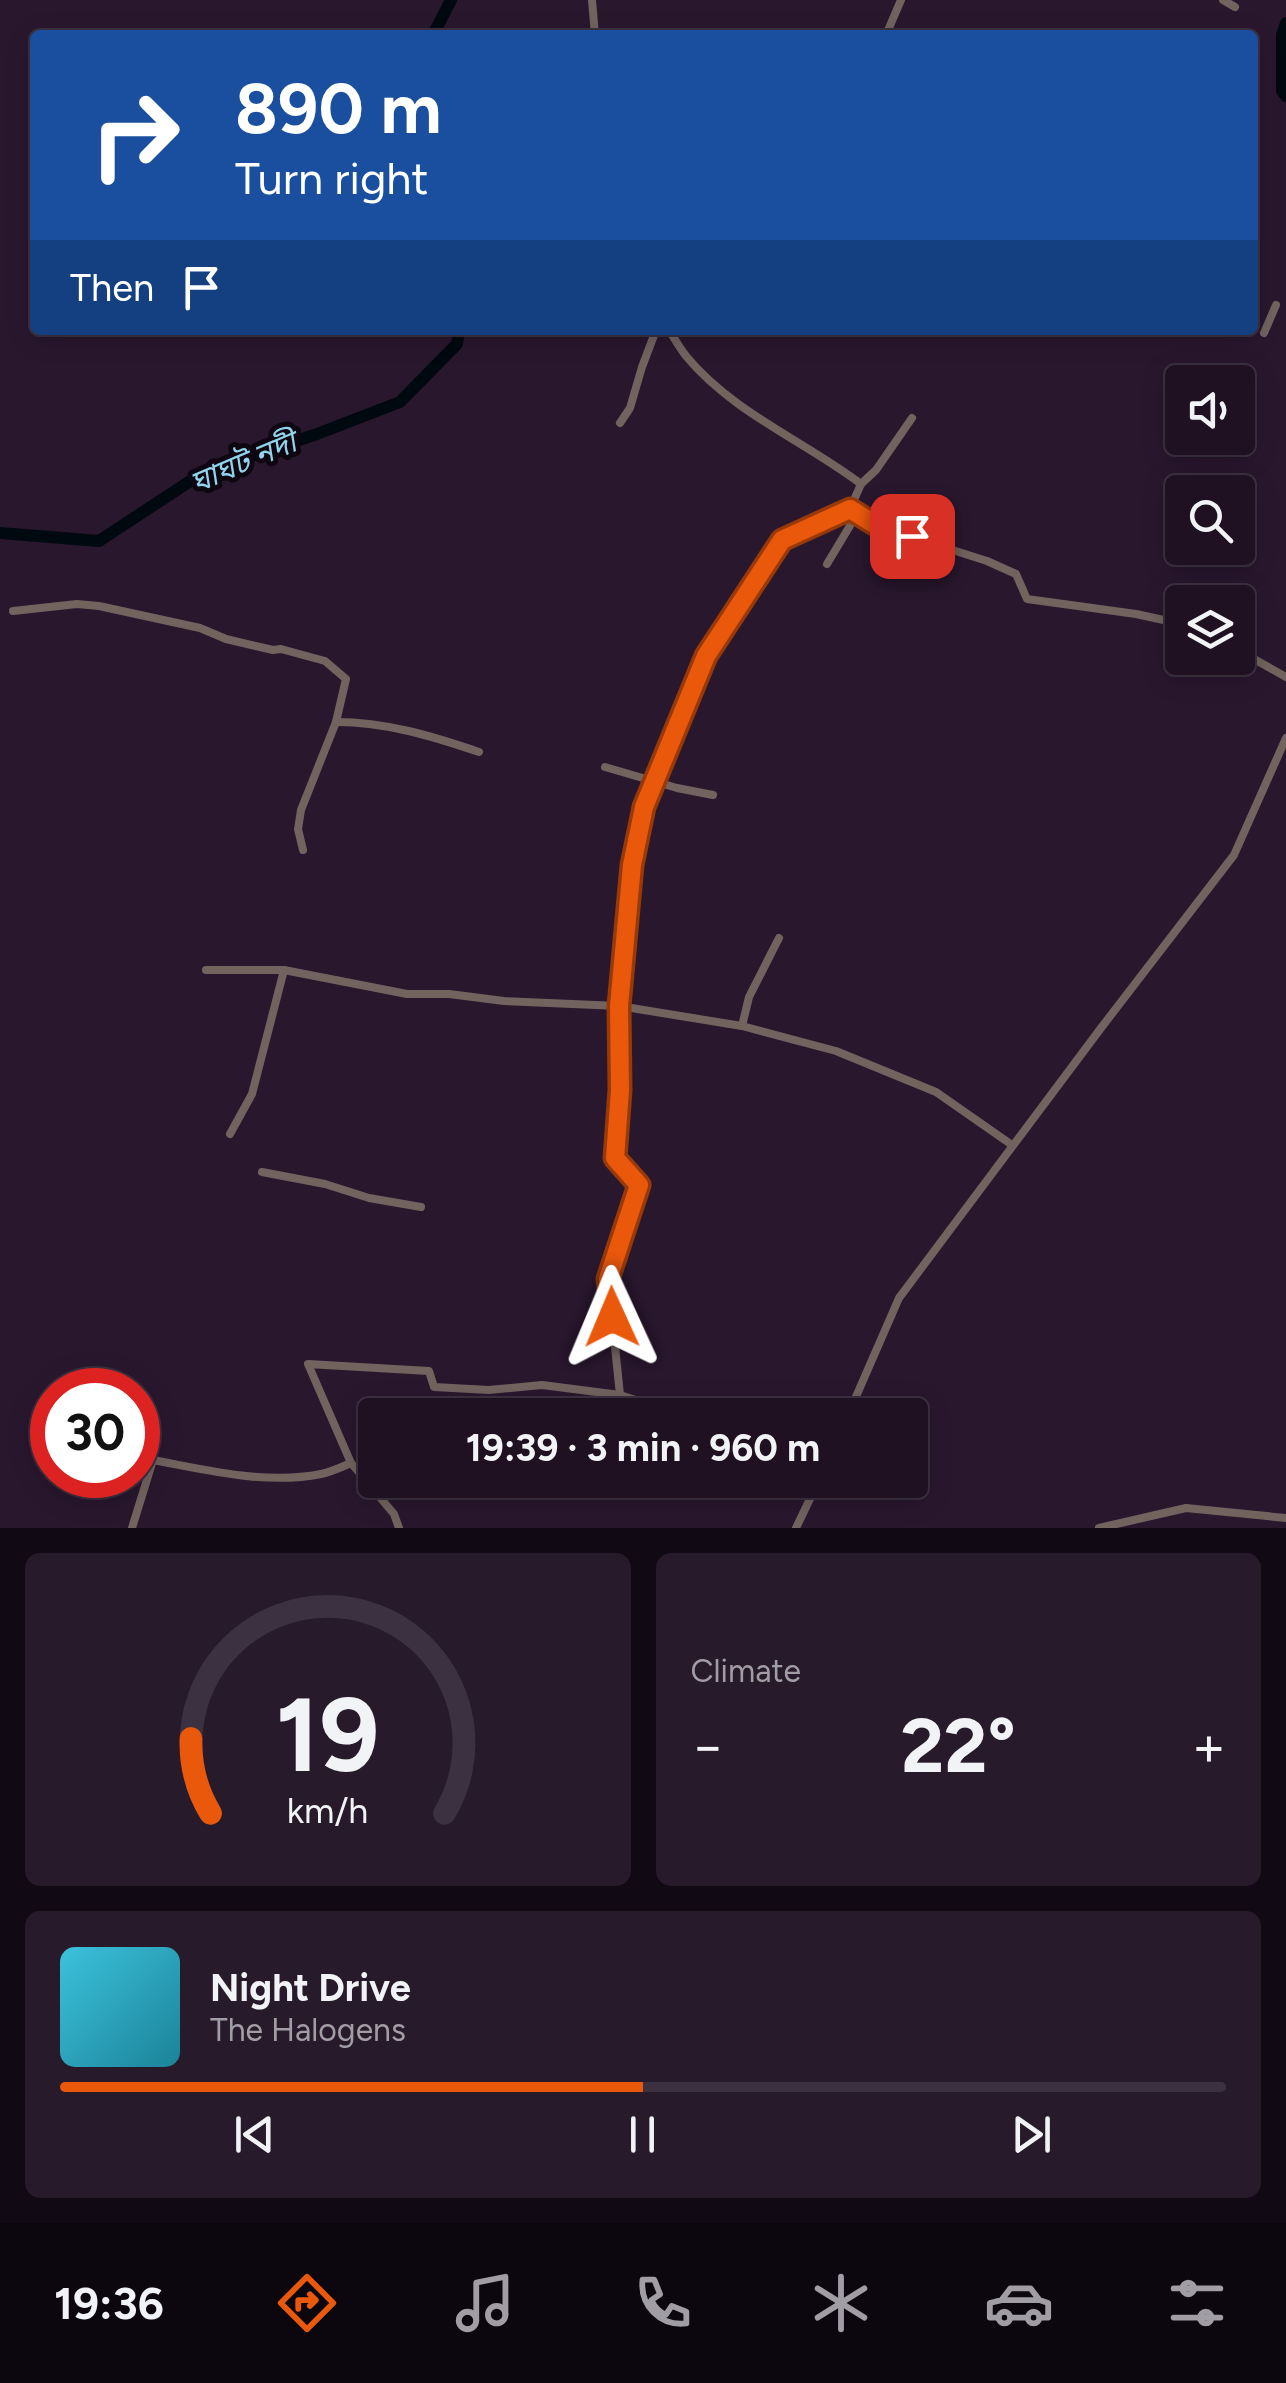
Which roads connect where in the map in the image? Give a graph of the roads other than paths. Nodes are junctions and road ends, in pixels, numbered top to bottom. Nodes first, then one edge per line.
1 (592, 0) edge
2 (901, 0) edge
3 (1223, 0) edge
4 (1236, 7) dead end
5 (595, 30) edge
6 (888, 30) edge
7 (1276, 306) dead end
8 (1264, 333) dead end
9 (654, 335) edge
10 (672, 335) edge
11 (912, 418) dead end
12 (620, 423) dead end
13 (860, 484) junction
14 (854, 511) junction
15 (827, 564) dead end
16 (12, 610) dead end
17 (1165, 620) edge
18 (1255, 660) edge
19 (1286, 677) edge
20 (336, 722) junction
21 (1286, 738) edge
22 (479, 752) dead end
23 (605, 767) dead end
24 (655, 781) junction
25 (712, 795) dead end
26 (303, 850) dead end
27 (779, 938) dead end
28 (206, 970) dead end
29 (284, 970) junction
30 (619, 1006) junction
31 (742, 1026) junction
32 (230, 1134) dead end
33 (1012, 1145) junction
34 (262, 1172) dead end
35 (420, 1207) dead end
36 (620, 1394) junction
37 (632, 1398) edge
38 (855, 1398) edge
39 (351, 1463) junction
40 (811, 1498) edge
41 (1286, 1518) edge
42 (132, 1528) edge
43 (398, 1528) edge
44 (796, 1528) edge
45 (1098, 1528) edge

1 - 5 street
2 - 6 street
3 - 4 street
7 - 8 street
9 - 12 street
10 - 13 street
11 - 13 street
13 - 14 street
14 - 15 street
14 - 17 street
14 - 24 street
16 - 20 street
18 - 19 street
20 - 22 street
20 - 26 street
21 - 33 street
23 - 24 street
24 - 25 street
24 - 30 street
27 - 31 street
28 - 29 street
29 - 30 street
29 - 32 street
30 - 31 street
30 - 36 street
31 - 33 street
33 - 38 street
34 - 35 street
36 - 37 street
36 - 39 street
39 - 42 street
39 - 43 street
40 - 44 street
41 - 45 street

